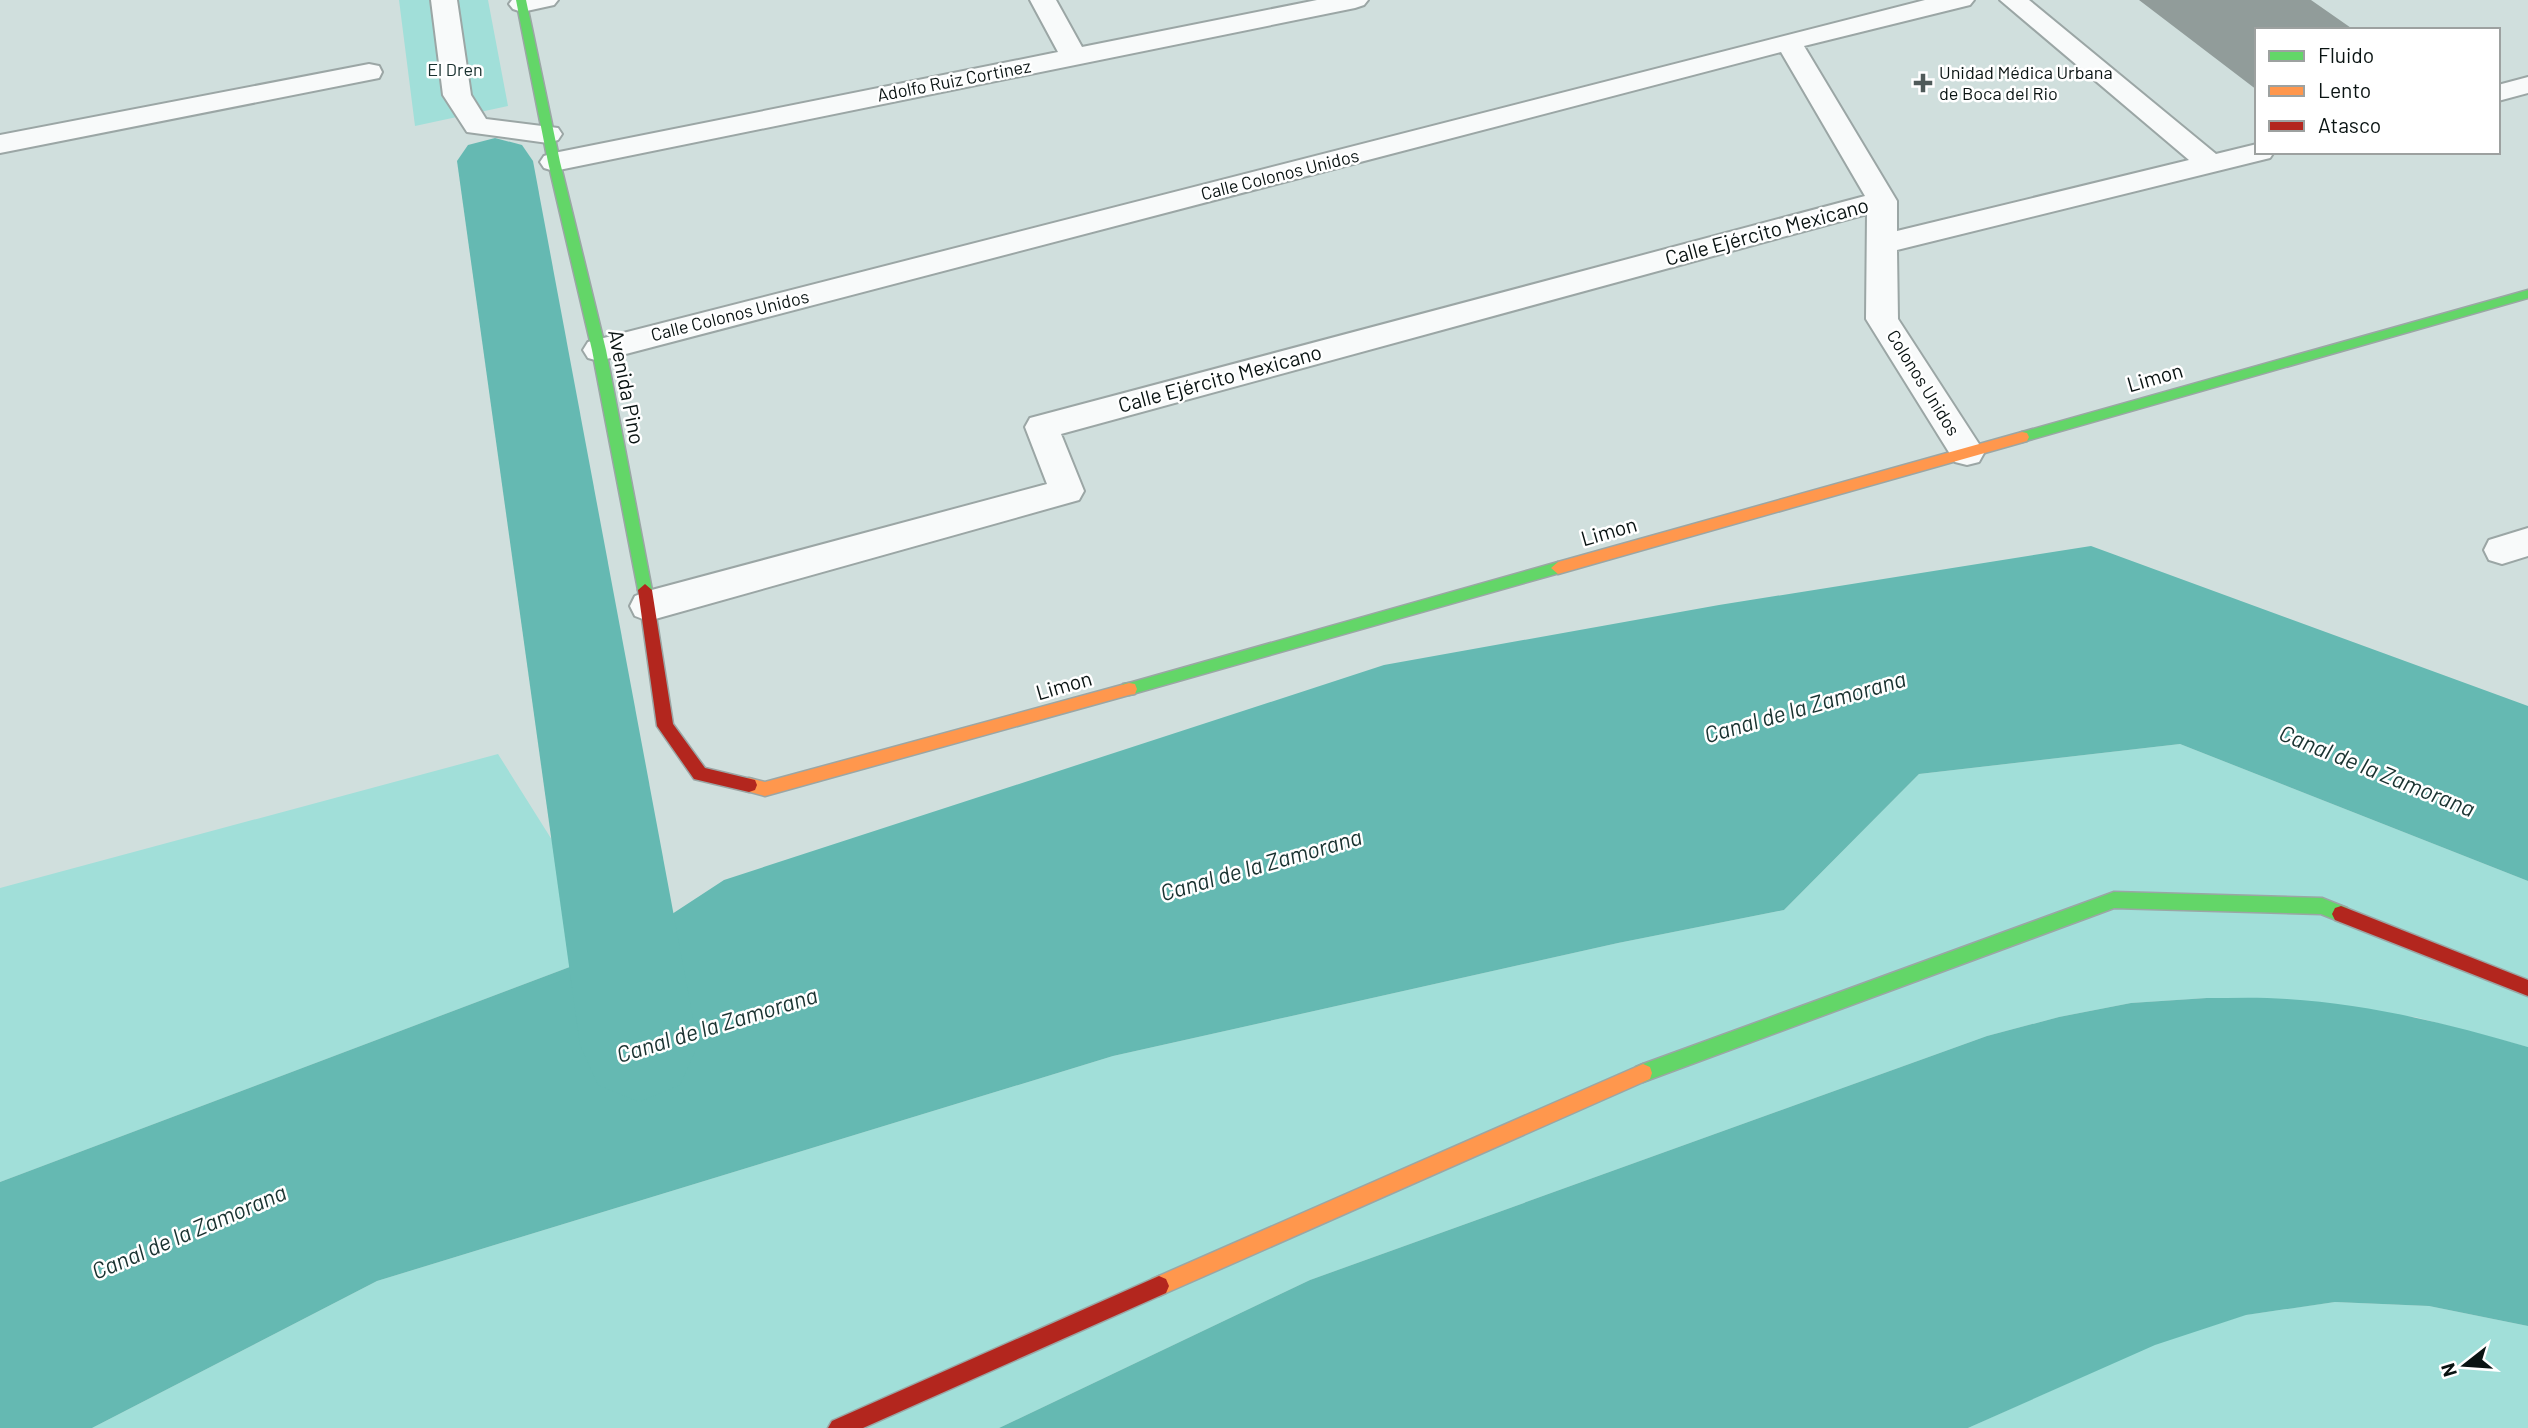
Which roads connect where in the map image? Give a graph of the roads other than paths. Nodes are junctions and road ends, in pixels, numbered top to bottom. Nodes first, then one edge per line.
1 (443, 0) edge
2 (1043, 0) edge
3 (1354, 0) edge
4 (1961, 0) edge
5 (2013, 0) edge
6 (529, 1) edge
7 (1892, 7) edge
8 (1790, 44) junction
9 (1074, 57) junction
10 (369, 72) dead end
11 (2528, 85) edge
12 (2500, 92) edge
13 (548, 134) junction
14 (0, 144) edge
15 (2255, 153) edge
16 (554, 162) junction
17 (2211, 164) junction
18 (1882, 201) junction
19 (1883, 244) junction
20 (2528, 294) edge
21 (598, 350) junction
22 (1966, 453) junction
23 (648, 606) junction
24 (700, 774) joint
25 (2528, 988) edge
26 (839, 1428) edge

1 - 13 street
2 - 9 street
3 - 9 street, Adolfo Ruiz Cortinez
4 - 7 street, Calle Colonos Unidos
5 - 17 street
6 - 13 street, Avenida Pino
7 - 8 street, Calle Colonos Unidos
8 - 18 street, Colonos Unidos
8 - 21 street, Calle Colonos Unidos
9 - 16 street, Adolfo Ruiz Cortinez
10 - 14 street
11 - 12 street
13 - 16 street, Avenida Pino
15 - 17 street, Calle Ejército Mexicano
16 - 21 street, Avenida Pino
17 - 19 street, Calle Ejército Mexicano
18 - 19 street, Colonos Unidos
18 - 23 street, Calle Ejército Mexicano
19 - 22 street, Colonos Unidos
20 - 22 street, Limon
21 - 23 street, Avenida Pino
22 - 24 street, Limon
23 - 24 street, Avenida Pino
25 - 26 street

